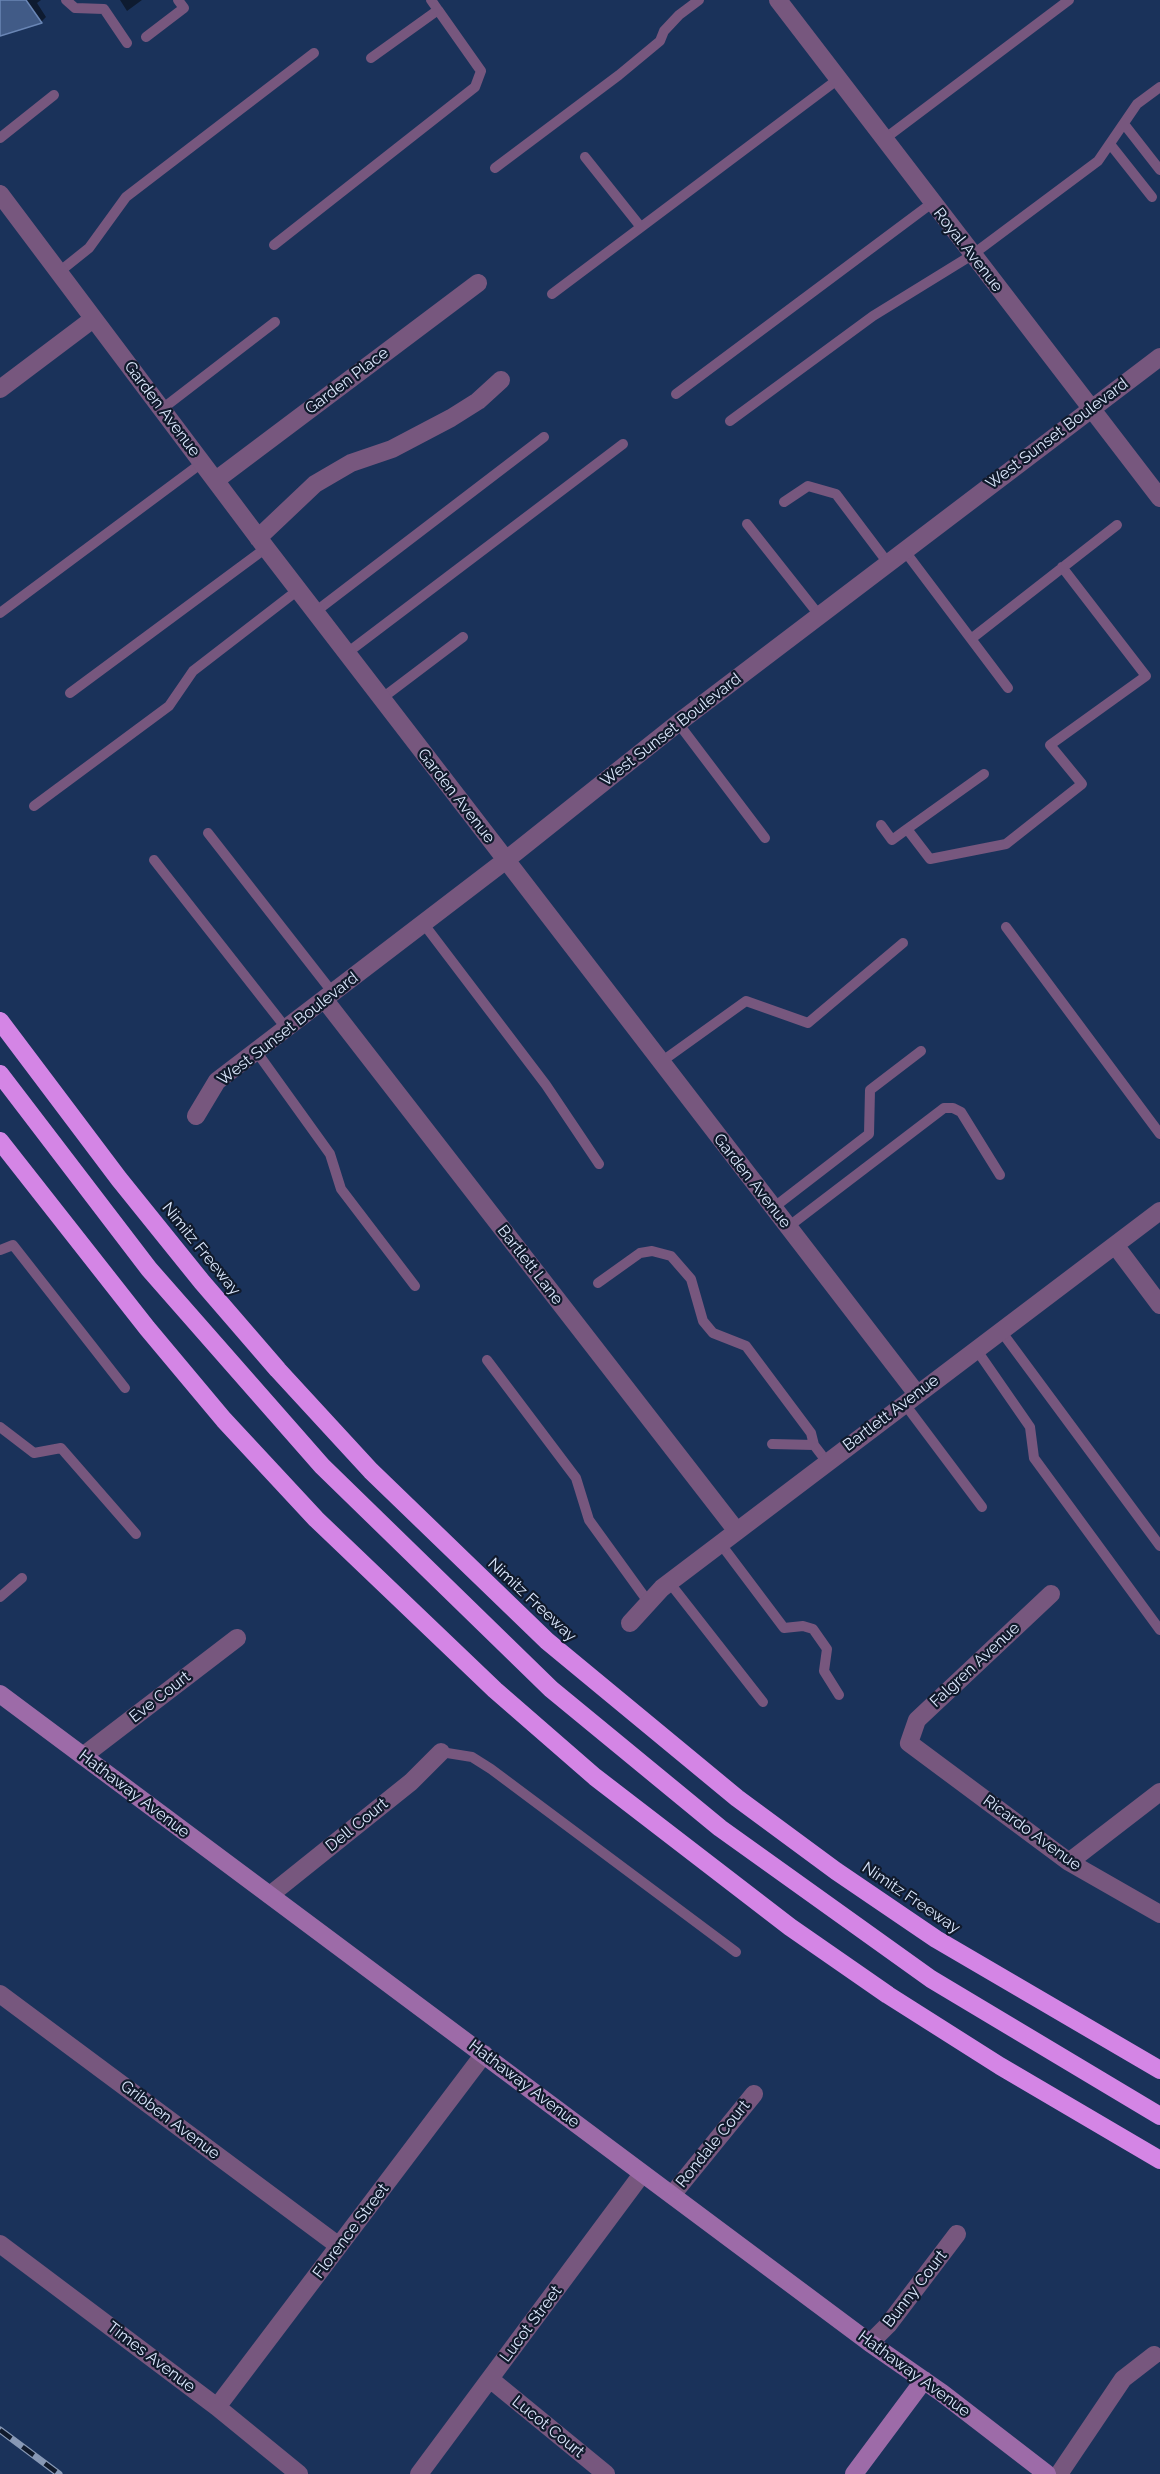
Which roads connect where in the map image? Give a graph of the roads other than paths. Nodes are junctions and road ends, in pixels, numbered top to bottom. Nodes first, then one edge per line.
1 (66, 0) edge
2 (178, 0) edge
3 (431, 0) edge
4 (699, 0) edge
5 (778, 0) edge
6 (1069, 0) edge
7 (438, 10) junction
8 (146, 37) dead end
9 (127, 43) dead end
10 (314, 53) dead end
11 (371, 58) dead end
12 (837, 80) junction
13 (1160, 87) edge
14 (54, 96) dead end
15 (1124, 124) junction
16 (0, 138) edge
17 (883, 140) junction
18 (1110, 144) junction
19 (585, 158) dead end
20 (495, 168) dead end
21 (1160, 170) edge
22 (0, 194) edge
23 (1152, 197) dead end
24 (932, 203) junction
25 (640, 226) junction
26 (274, 245) dead end
27 (972, 255) junction
28 (59, 272) junction
29 (478, 283) dead end
30 (552, 294) dead end
31 (93, 319) junction
32 (275, 322) dead end
33 (1160, 357) edge
34 (501, 380) dead end
35 (0, 389) edge
36 (676, 394) dead end
37 (1090, 408) junction
38 (162, 409) junction
39 (730, 421) dead end
40 (544, 437) dead end
41 (623, 444) dead end
42 (203, 462) junction
43 (216, 480) junction
44 (1160, 498) edge
45 (784, 502) dead end
46 (747, 524) dead end
47 (1117, 525) dead end
48 (262, 543) junction
49 (904, 550) junction
50 (888, 563) junction
51 (1062, 567) junction
52 (298, 590) junction
53 (315, 612) junction
54 (0, 613) edge
55 (819, 615) junction
56 (464, 637) dead end
57 (971, 639) junction
58 (346, 653) junction
59 (1008, 688) dead end
60 (70, 693) dead end
61 (381, 699) junction
62 (678, 723) junction
63 (984, 774) dead end
64 (34, 806) dead end
65 (880, 825) dead end
66 (907, 829) junction
67 (208, 833) dead end
68 (765, 838) dead end
69 (154, 860) dead end
70 (506, 860) junction
71 (423, 923) junction
72 (1006, 927) dead end
73 (903, 943) dead end
74 (329, 996) junction
75 (0, 1022) edge
76 (286, 1028) junction
77 (256, 1051) junction
78 (921, 1051) dead end
79 (661, 1062) junction
80 (0, 1074) edge
81 (196, 1116) dead end
82 (1160, 1134) edge
83 (0, 1141) edge
84 (599, 1164) dead end
85 (1000, 1175) dead end
86 (773, 1208) junction
87 (1160, 1211) edge
88 (788, 1227) junction
89 (1115, 1245) junction
90 (0, 1250) edge
91 (598, 1283) dead end
92 (415, 1286) dead end
93 (1160, 1305) edge
94 (1001, 1331) junction
95 (976, 1349) junction
96 (486, 1360) dead end
97 (125, 1388) dead end
98 (911, 1399) junction
99 (0, 1427) edge
100 (772, 1444) dead end
101 (814, 1445) junction
102 (827, 1462) junction
103 (982, 1507) dead end
104 (736, 1530) junction
105 (135, 1534) dead end
106 (720, 1543) junction
107 (1160, 1546) edge
108 (22, 1578) dead end
109 (669, 1582) junction
110 (1051, 1594) dead end
111 (0, 1597) edge
112 (649, 1603) junction
113 (630, 1623) dead end
114 (1160, 1630) edge
115 (237, 1638) dead end
116 (0, 1694) edge
117 (838, 1695) dead end
118 (763, 1702) dead end
119 (909, 1743) joint
120 (441, 1752) joint
121 (83, 1756) junction
122 (1160, 1792) edge
123 (1069, 1862) junction
124 (270, 1895) junction
125 (1160, 1914) edge
126 (736, 1952) dead end
127 (0, 1994) edge
128 (484, 2054) junction
129 (1160, 2070) edge
130 (754, 2094) dead end
131 (1160, 2116) edge
132 (1160, 2160) edge
133 (642, 2174) junction
134 (672, 2195) junction
135 (957, 2234) dead end
136 (0, 2244) edge
137 (339, 2246) junction
138 (870, 2343) junction
139 (1154, 2355) dead end
140 (490, 2379) junction
141 (924, 2380) junction
142 (217, 2407) junction
143 (299, 2474) edge
144 (419, 2474) edge
145 (606, 2474) edge
146 (854, 2474) edge
147 (1047, 2474) edge
148 (1059, 2474) edge

1 - 9 lane
2 - 8 lane
3 - 7 lane
4 - 20 lane
5 - 12 street, Royal Avenue
6 - 17 lane
7 - 11 lane
7 - 26 lane
10 - 28 lane
12 - 17 street, Royal Avenue
12 - 25 lane
13 - 15 lane
14 - 16 lane
15 - 18 lane
15 - 21 lane
17 - 24 street, Royal Avenue
18 - 23 lane
18 - 27 lane
19 - 25 lane
22 - 28 street, Garden Avenue
24 - 27 street, Royal Avenue
24 - 36 lane
25 - 30 lane
27 - 37 street, Royal Avenue
27 - 39 lane
28 - 31 street, Garden Avenue
29 - 43 street, Garden Place
31 - 35 street
31 - 38 street, Garden Avenue
32 - 38 lane
33 - 37 street, West Sunset Boulevard
34 - 48 street
37 - 44 street, Royal Avenue
37 - 49 street, West Sunset Boulevard
38 - 42 street, Garden Avenue
40 - 53 lane
41 - 58 lane
42 - 43 street, Garden Avenue
42 - 54 lane
43 - 48 street, Garden Avenue
45 - 50 lane
46 - 55 lane
47 - 51 lane
48 - 52 street, Garden Avenue
48 - 60 lane
49 - 50 street, West Sunset Boulevard
49 - 57 lane
50 - 55 street, West Sunset Boulevard
51 - 57 lane
51 - 66 lane
52 - 53 street, Garden Avenue
52 - 64 lane
53 - 58 street, Garden Avenue
55 - 62 street, West Sunset Boulevard
56 - 61 lane
57 - 59 lane
58 - 61 street, Garden Avenue
61 - 70 street, Garden Avenue
62 - 68 lane
62 - 70 street, West Sunset Boulevard
63 - 66 lane
65 - 66 lane
67 - 74 lane
69 - 76 lane
70 - 71 street, West Sunset Boulevard
70 - 79 street, Garden Avenue
71 - 74 street, West Sunset Boulevard
71 - 84 lane
72 - 82 lane
73 - 79 lane
74 - 76 street, West Sunset Boulevard
74 - 104 street, Bartlett Lane
75 - 129 highway, Nimitz Freeway
76 - 77 street, West Sunset Boulevard
77 - 81 street, West Sunset Boulevard
77 - 92 lane
78 - 86 lane
79 - 86 street, Garden Avenue
80 - 131 highway
83 - 132 highway
85 - 88 lane
86 - 88 street, Garden Avenue
87 - 89 street, Bartlett Avenue
88 - 98 street, Garden Avenue
89 - 93 street
89 - 94 street, Bartlett Avenue
90 - 97 lane
91 - 101 lane
94 - 95 street, Bartlett Avenue
94 - 107 lane
95 - 98 street, Bartlett Avenue
95 - 114 lane
96 - 112 lane
98 - 102 street, Bartlett Avenue
98 - 103 lane
99 - 105 lane
100 - 101 lane
101 - 102 lane
102 - 104 street, Bartlett Avenue
104 - 106 street, Bartlett Avenue
106 - 109 street, Bartlett Avenue
106 - 117 lane
108 - 111 lane
109 - 112 street, Bartlett Avenue
109 - 118 lane
110 - 119 street, Falgren Avenue
112 - 113 street, Bartlett Avenue
115 - 121 street, Eve Court
116 - 121 street, Hathaway Avenue
119 - 123 street, Ricardo Avenue
120 - 124 street, Dell Court
120 - 126 lane
121 - 124 street, Hathaway Avenue
122 - 123 street
123 - 125 street, Ricardo Avenue
124 - 128 street, Hathaway Avenue
127 - 137 street, Gribben Avenue
128 - 133 street, Hathaway Avenue
128 - 137 street, Florence Street
130 - 134 street, Rondale Court
133 - 134 street, Hathaway Avenue
133 - 140 street, Lucot Street
134 - 138 street, Hathaway Avenue
135 - 138 street, Bunny Court
136 - 142 street, Times Avenue
137 - 142 street, Florence Street
138 - 141 street, Hathaway Avenue
139 - 148 street
140 - 144 street, Lucot Street
140 - 145 street, Lucot Court
141 - 146 street
141 - 147 street, Hathaway Avenue
142 - 143 street, Times Avenue

